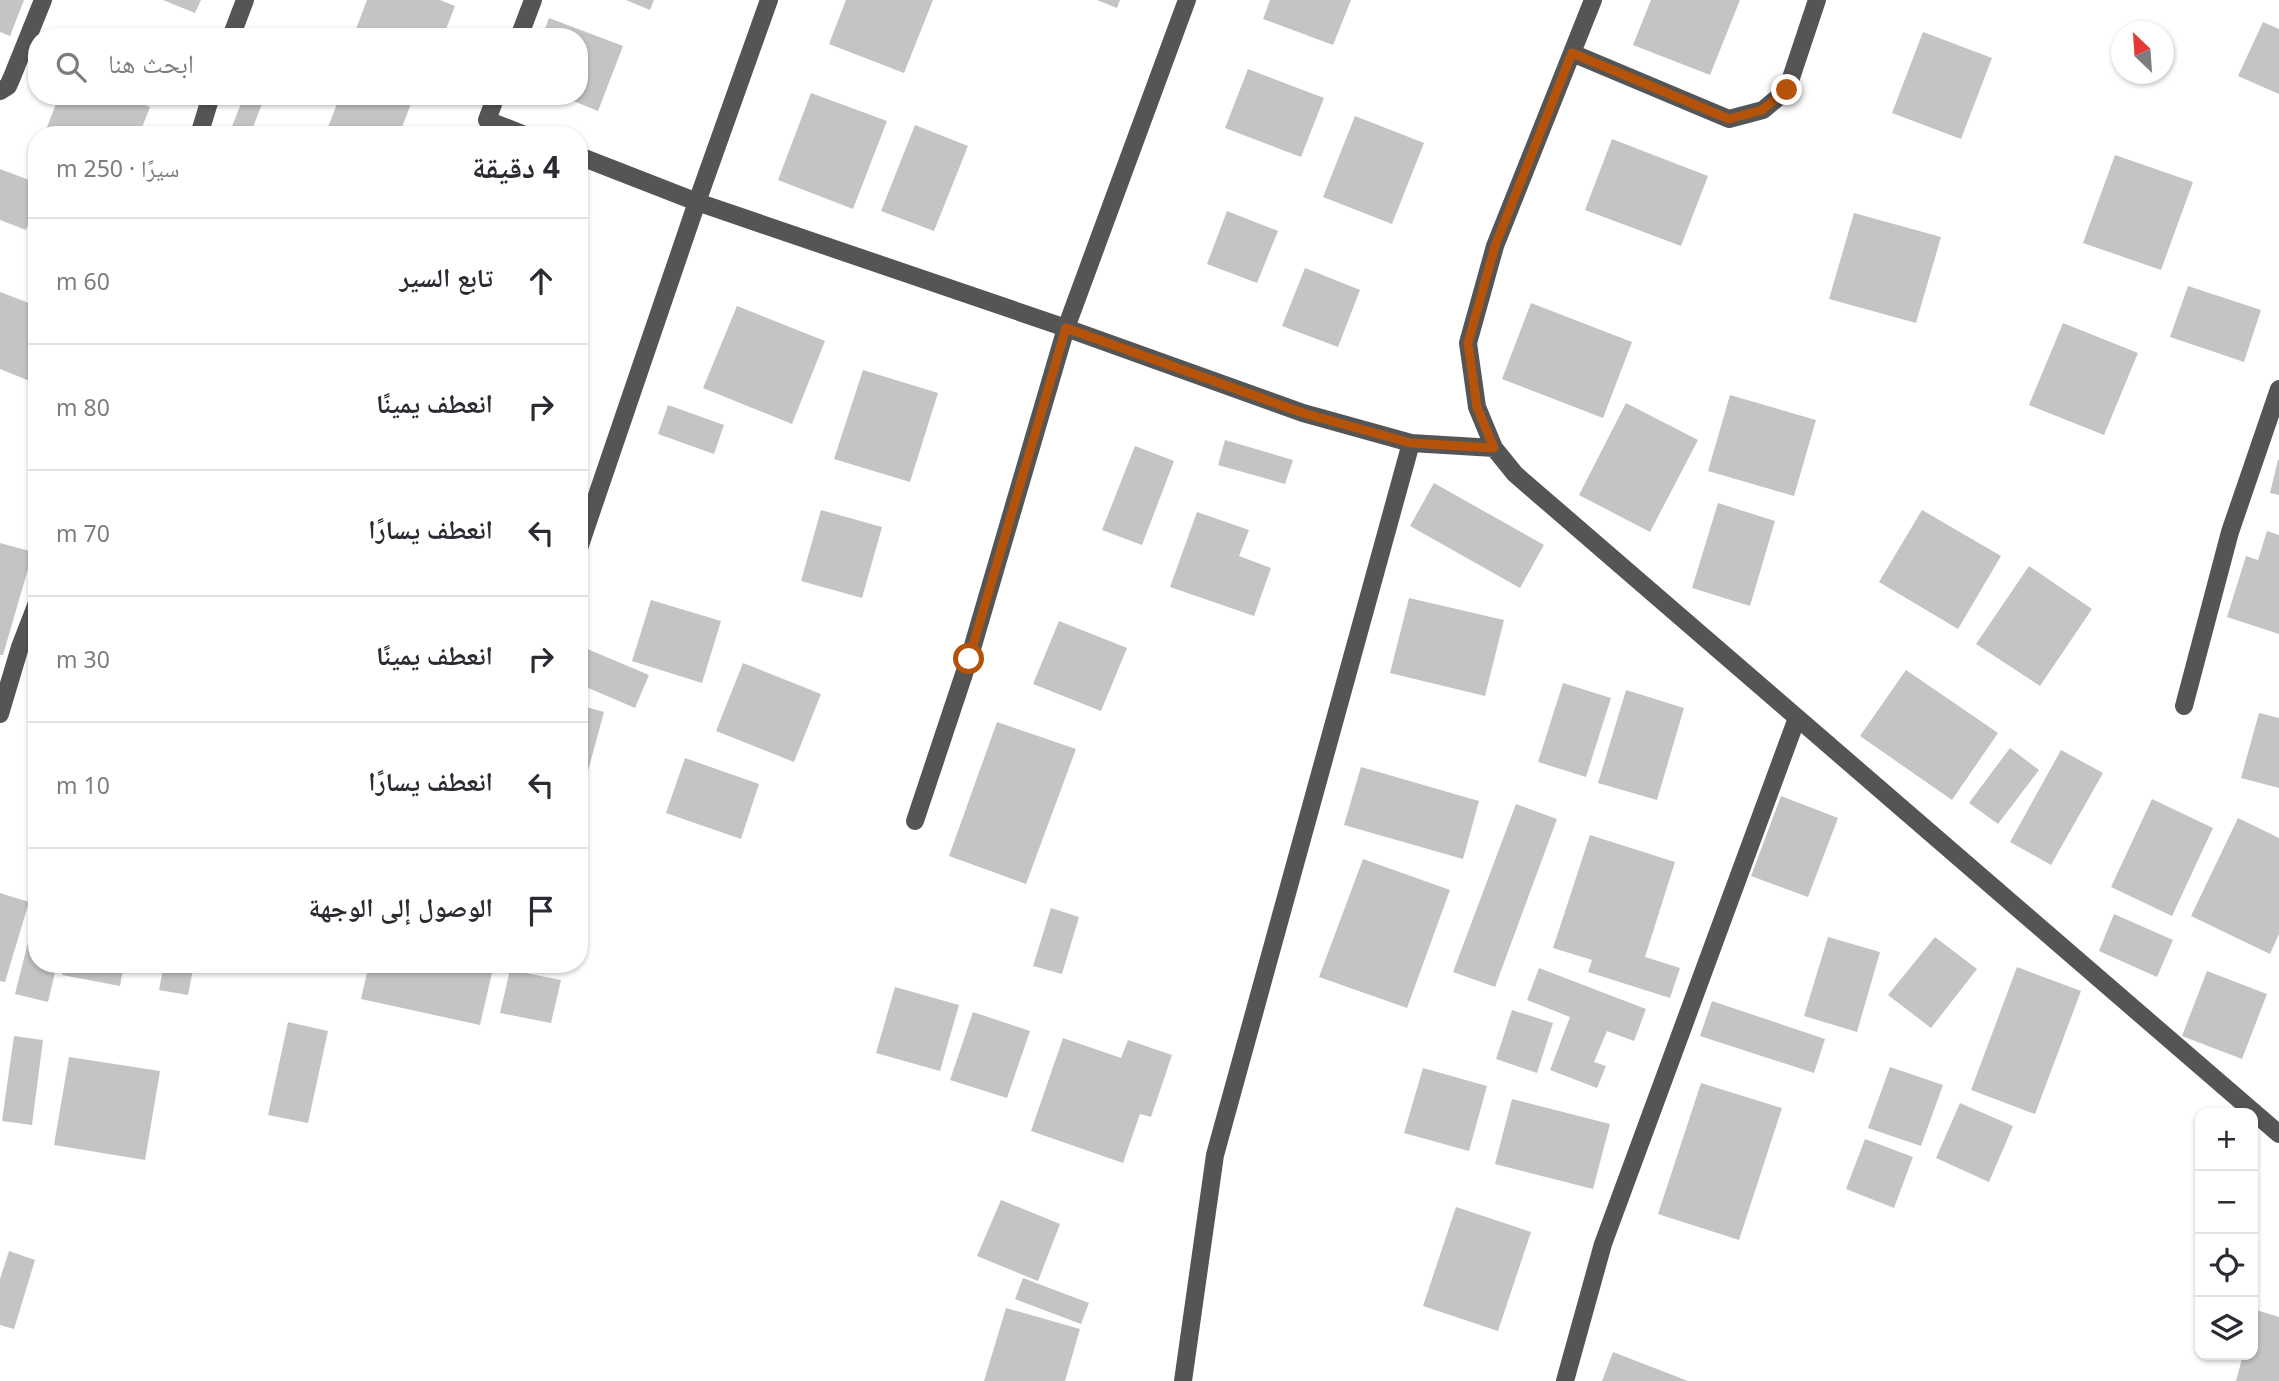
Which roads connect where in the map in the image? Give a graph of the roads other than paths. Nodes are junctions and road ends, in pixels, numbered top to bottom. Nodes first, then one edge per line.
1 (43, 0) edge
2 (245, 0) edge
3 (533, 0) edge
4 (769, 0) edge
5 (1187, 0) edge
6 (1593, 0) edge
7 (1817, 0) edge
8 (32, 28) edge
9 (235, 28) edge
10 (522, 28) edge
11 (28, 37) edge
12 (1572, 53) junction
13 (0, 91) edge
14 (208, 105) edge
15 (493, 105) edge
16 (202, 126) edge
17 (485, 126) edge
18 (588, 160) edge
19 (697, 202) junction
20 (1066, 328) junction
21 (2279, 389) edge
22 (1411, 443) junction
23 (1494, 448) junction
24 (588, 522) edge
25 (28, 626) edge
26 (2184, 706) dead end
27 (0, 714) edge
28 (1797, 718) junction
29 (915, 821) dead end
30 (2279, 1134) edge
31 (1184, 1381) edge
32 (1565, 1381) edge

1 - 8 street
2 - 9 street
3 - 10 street
4 - 19 street
5 - 20 street
6 - 12 street
7 - 12 street
11 - 13 street
12 - 23 street
14 - 16 street
15 - 17 street
18 - 19 street
19 - 20 street
19 - 24 street
20 - 22 street
20 - 29 street
21 - 26 street
22 - 23 street
22 - 31 street
23 - 28 street
25 - 27 street
28 - 30 street
28 - 32 street

